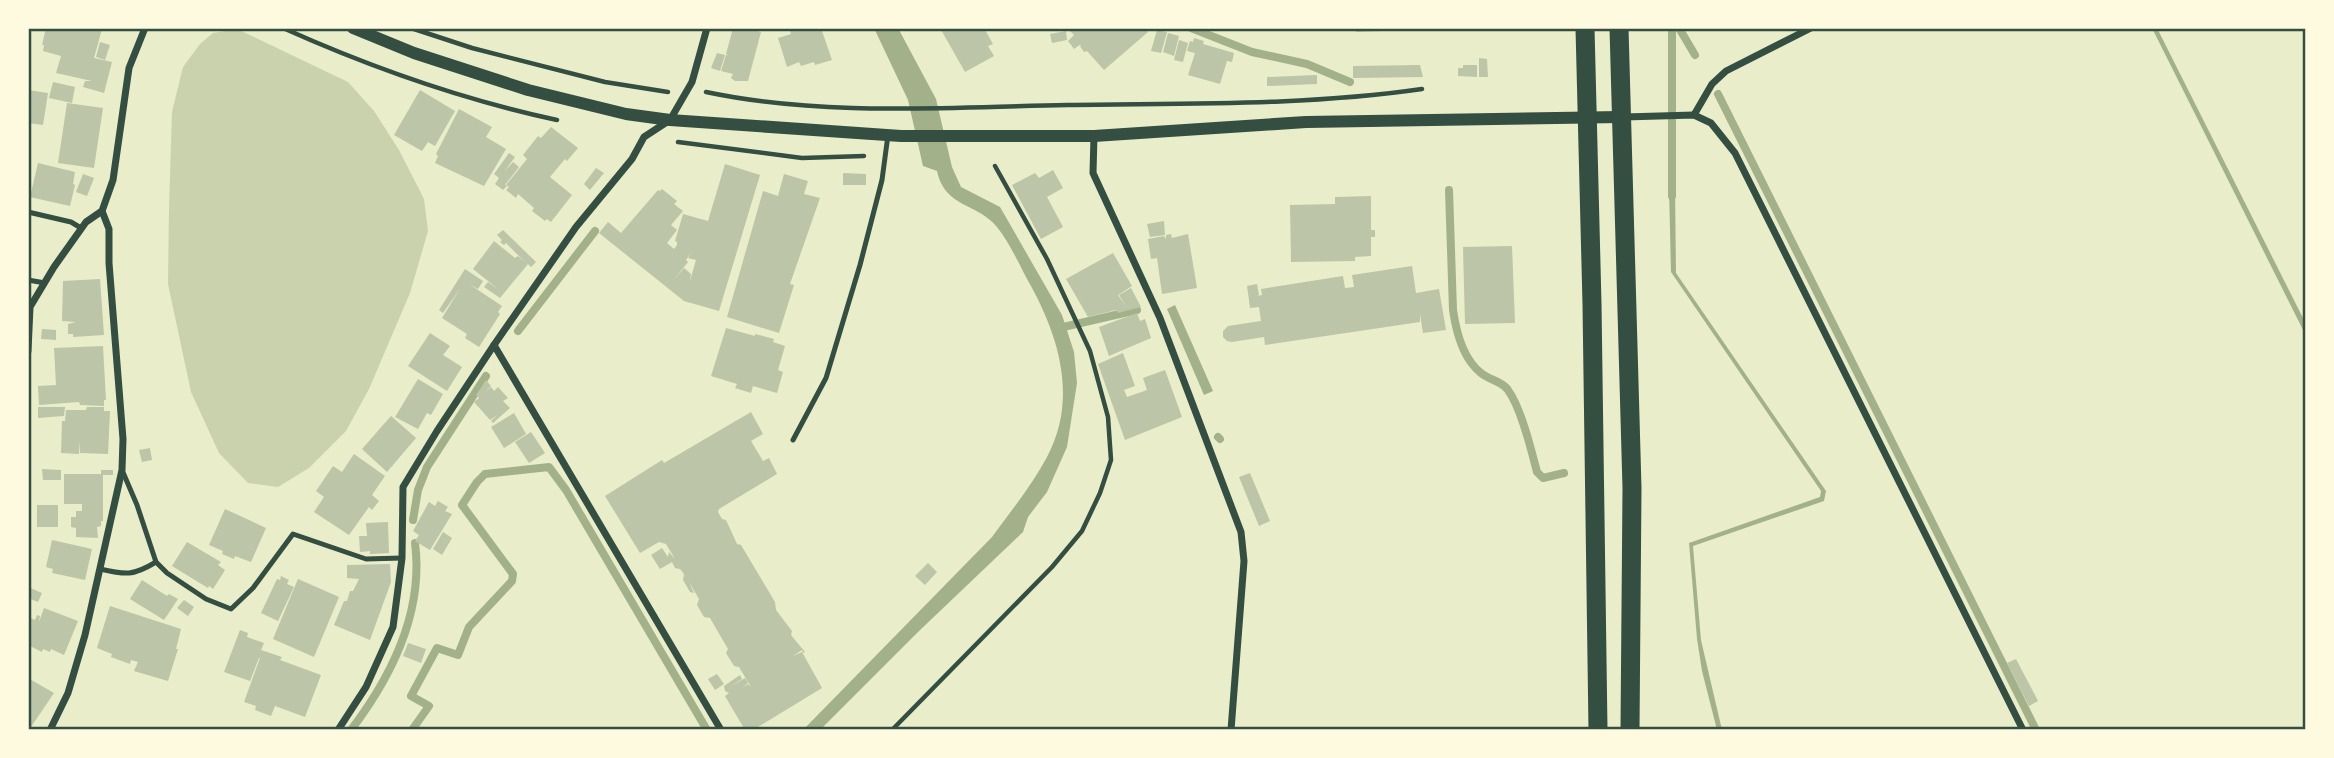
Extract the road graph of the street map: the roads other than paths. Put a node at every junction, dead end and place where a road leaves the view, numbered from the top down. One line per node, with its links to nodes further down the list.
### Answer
1 (145, 28): 13 (street)
2 (353, 28): 10 (street)
3 (708, 28): 10 (street)
4 (1585, 28): 8 (highway)
5 (1619, 28): 9 (highway)
6 (1811, 28): 7 (street)
7 (1694, 115): 9 (street); 31 (street)
8 (1587, 117): 9 (street); 12 (street); 29 (highway)
9 (1620, 117): 30 (highway)
10 (670, 120): 11 (street); 18 (street)
11 (888, 135): 12 (street); 20 (lane)
12 (1094, 136): 28 (street)
13 (102, 211): 15 (street); 21 (street)
14 (28, 212): 15 (lane)
15 (81, 228): 17 (street)
16 (28, 280): 17 (lane)
17 (45, 283): 19 (street)
18 (494, 345): 22 (street); 27 (street)
19 (28, 351)
20 (793, 440)
21 (122, 470): 23 (lane); 24 (street)
22 (402, 558): 23 (lane); 26 (street)
23 (156, 562): 24 (lane)
24 (100, 569): 25 (street)
25 (50, 730)
26 (338, 730)
27 (722, 730)
28 (1231, 730)
29 (1598, 730)
30 (1630, 730)
31 (2023, 730)

